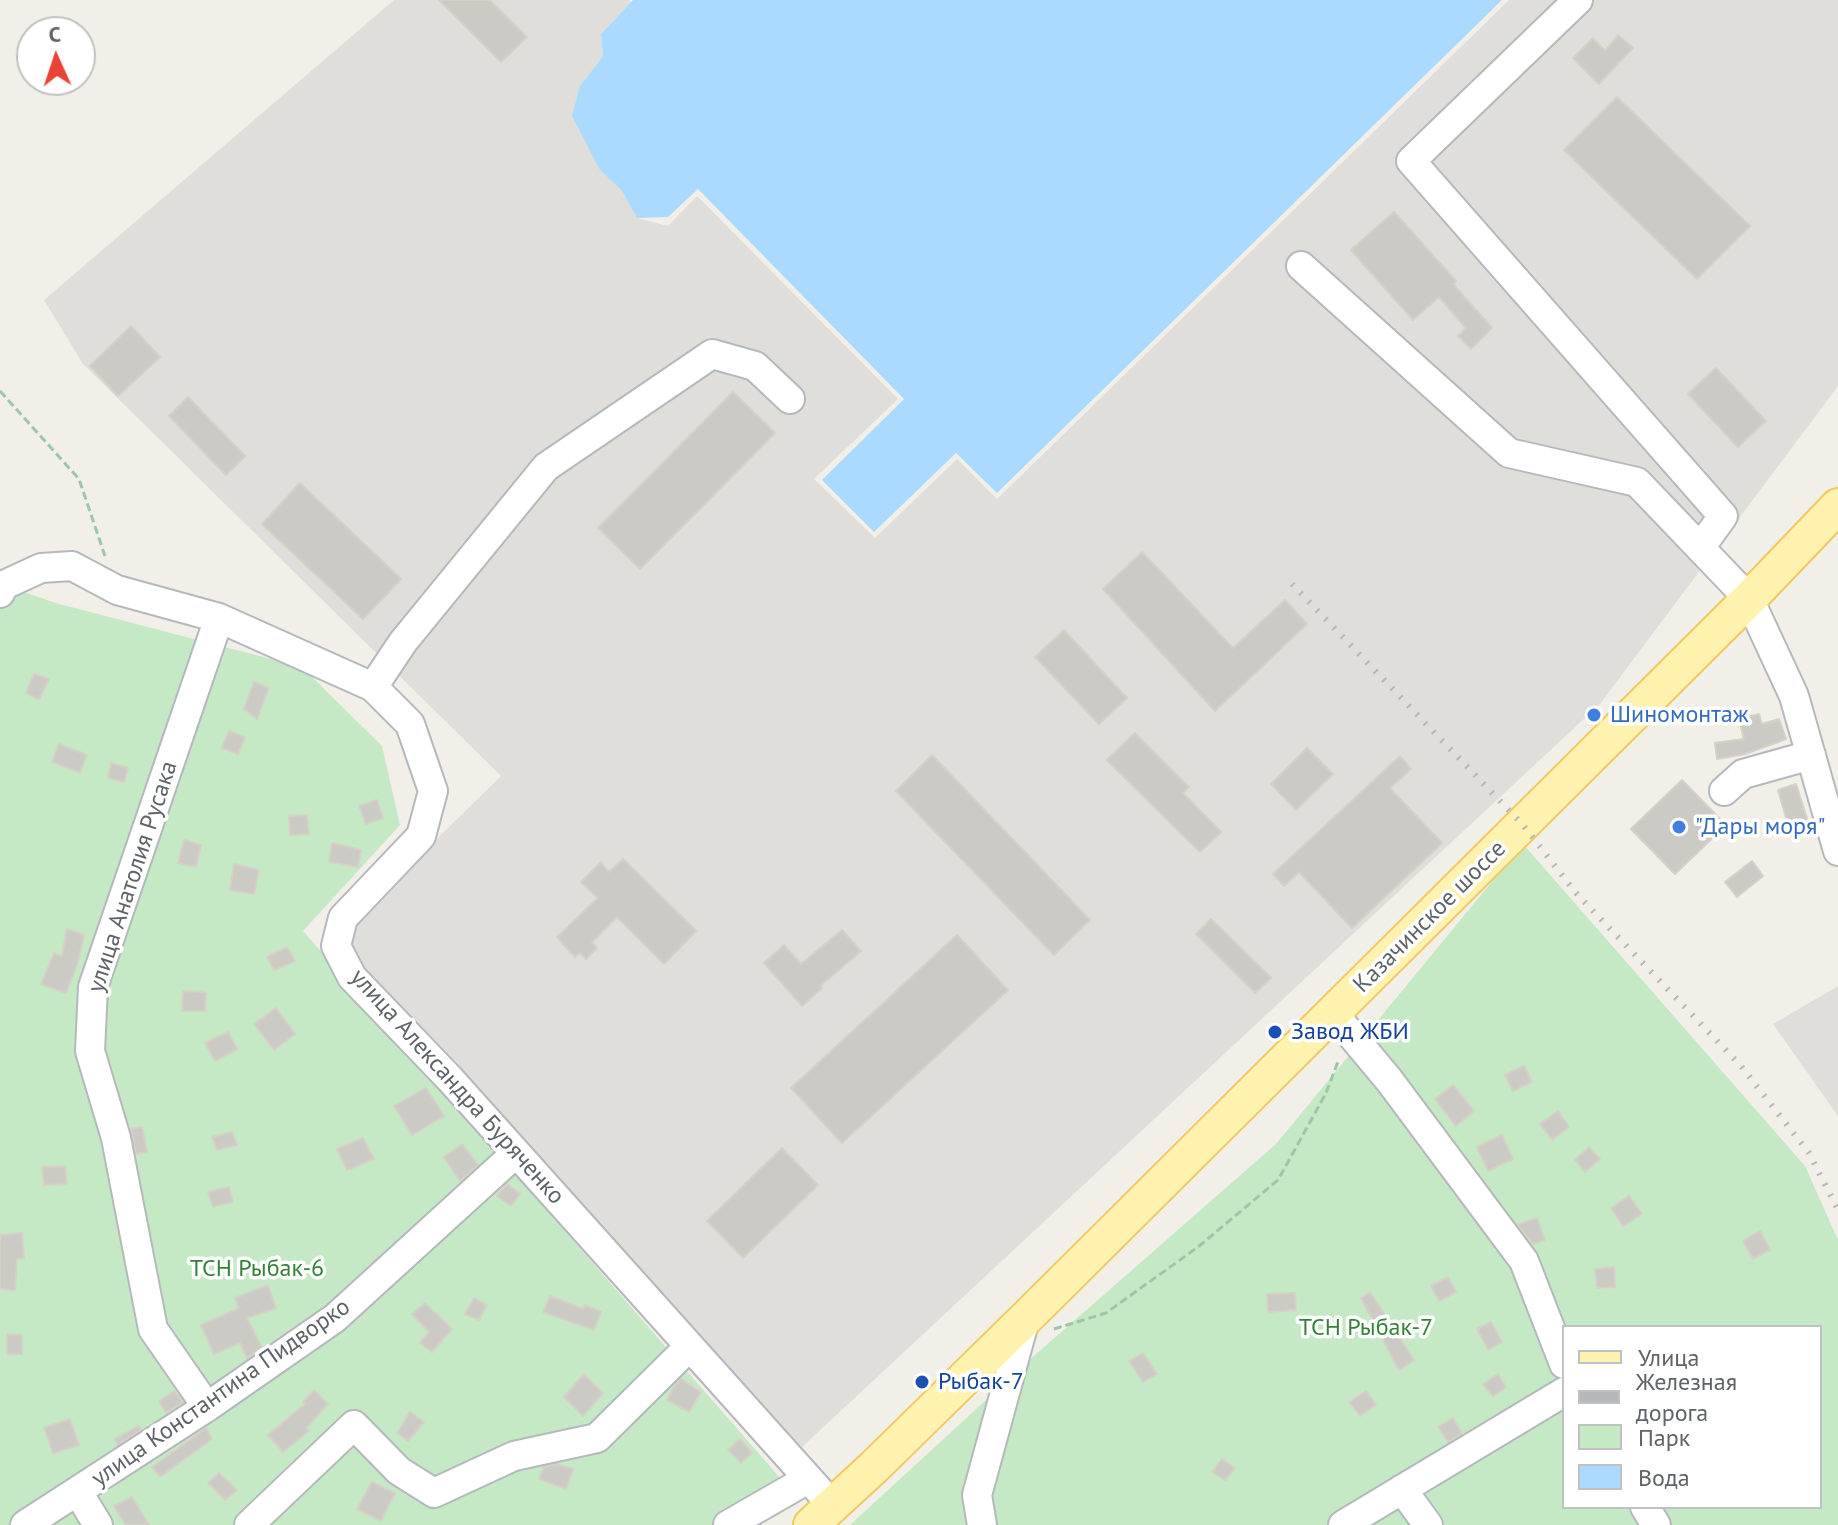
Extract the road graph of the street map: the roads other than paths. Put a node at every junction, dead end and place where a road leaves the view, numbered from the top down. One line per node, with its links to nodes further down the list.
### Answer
1 (1578, 0): 5 (street)
2 (1301, 266): 5 (street)
3 (790, 399): 9 (street)
4 (1838, 506): 7 (main road, Казачинское шоссе)
5 (1700, 548): 7 (street)
6 (0, 593): 8 (street, улица Александра Буряченко)
7 (1749, 599): 10 (street); 13 (main road, Казачинское шоссе)
8 (219, 618): 9 (street, улица Александра Буряченко); 19 (street, улица Анатолия Русака)
9 (373, 687): 14 (street, улица Александра Буряченко)
10 (1811, 755): 11 (street); 12 (street)
11 (1724, 791)
12 (1838, 851)
13 (1340, 1023): 15 (main road, Казачинское шоссе); 17 (street)
14 (516, 1153): 16 (street, улица Александра Буряченко); 19 (street, улица Константина Пидворко)
15 (1023, 1329): 23 (main road, Казачинское шоссе); 28 (street)
16 (689, 1347): 20 (street, улица Александра Буряченко); 26 (street)
17 (1562, 1359)
18 (1562, 1393): 21 (street)
19 (207, 1407): 22 (street, улица Константина Пидворко)
20 (808, 1479): 23 (street, улица Александра Буряченко); 27 (street)
21 (1402, 1489): 29 (street); 30 (street)
22 (78, 1492): 24 (street, улица Константина Пидворко); 25 (street)
23 (822, 1516)
24 (25, 1525)
25 (98, 1525)
26 (249, 1525)
27 (728, 1525)
28 (982, 1525)
29 (1343, 1525)
30 (1428, 1525)

